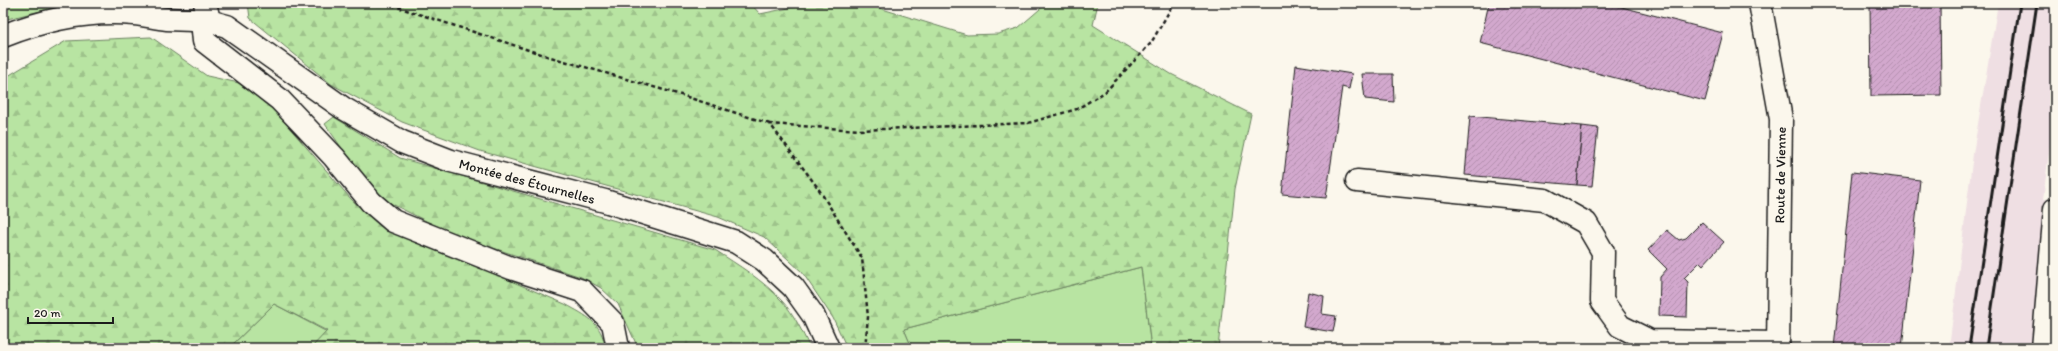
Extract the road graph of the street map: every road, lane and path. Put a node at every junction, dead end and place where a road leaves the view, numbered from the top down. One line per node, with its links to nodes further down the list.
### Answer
1 (385, 3): 6 (path)
2 (1174, 3): 6 (path)
3 (1760, 3): 9 (street, Route de Vienne)
4 (207, 11): 5 (street, Montée des Étournelles); 10 (street); 11 (street, Montée des Étournelles)
5 (3, 36)
6 (770, 124): 12 (path)
7 (1358, 180): 9 (street)
8 (2055, 209): 13 (street)
9 (1778, 346)
10 (618, 348)
11 (828, 348)
12 (865, 348)
13 (2043, 348)

